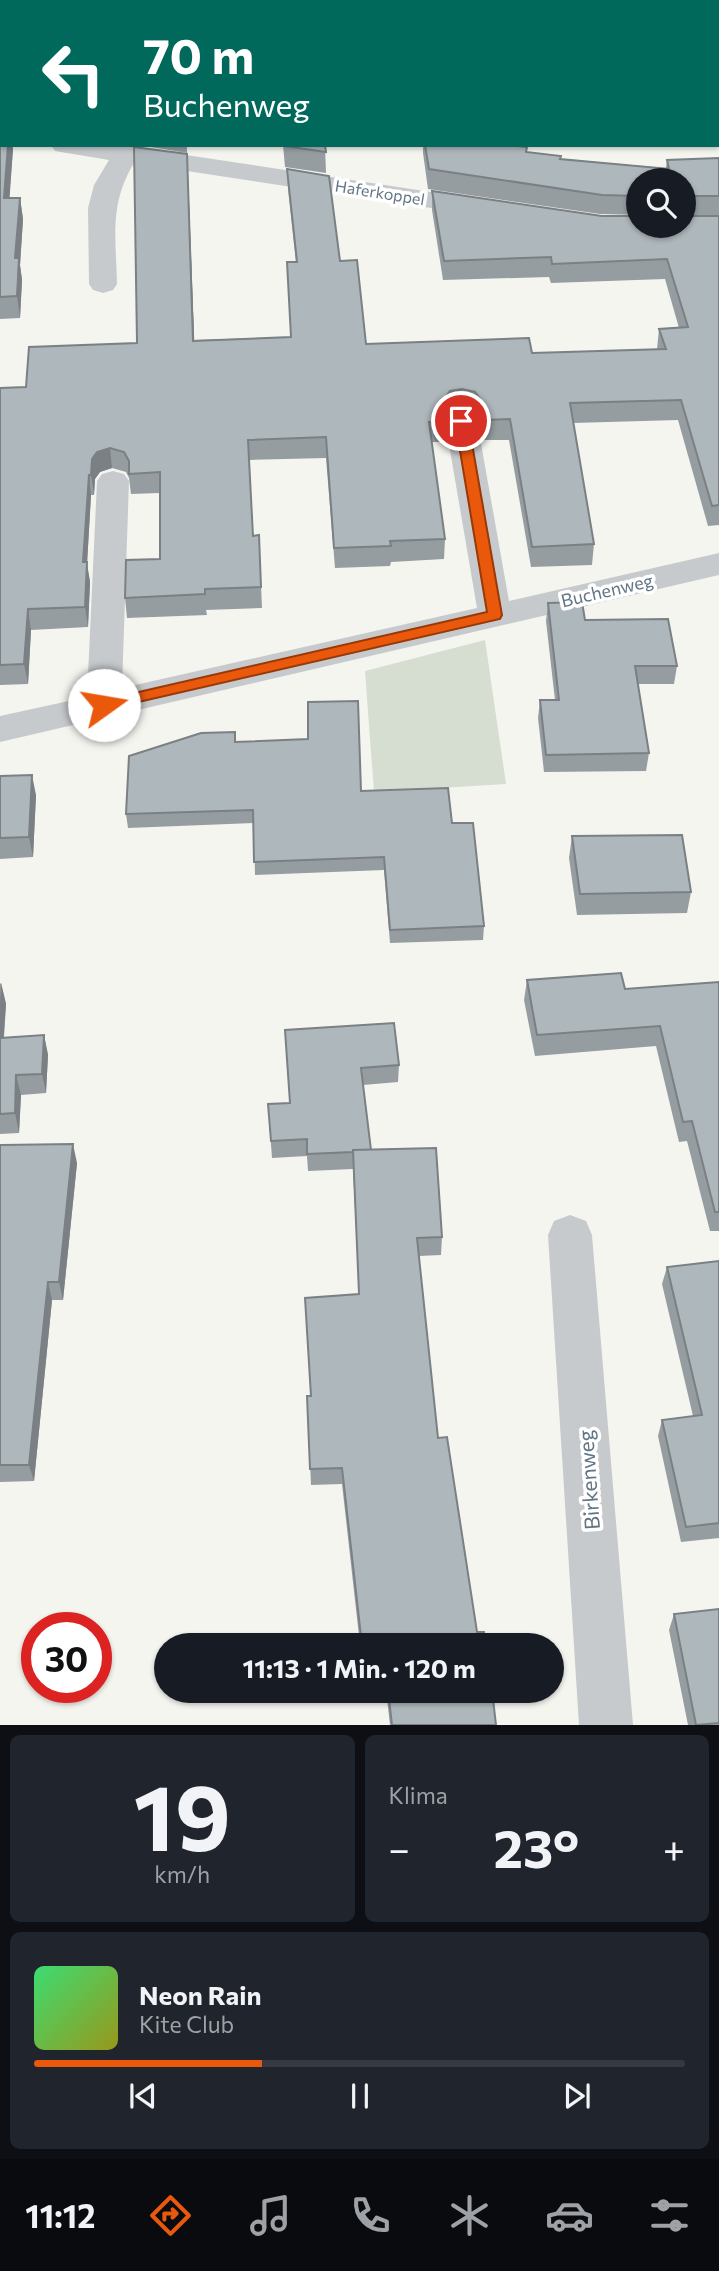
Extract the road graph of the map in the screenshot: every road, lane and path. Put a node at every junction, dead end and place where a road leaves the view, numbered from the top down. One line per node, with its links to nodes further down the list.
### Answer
1 (78, 147): 2 (street, Haferkoppel)
2 (126, 154): 3 (street, Haferkoppel); 4 (street)
3 (505, 211)
4 (103, 284)
5 (461, 421): 8 (street)
6 (113, 481): 9 (street)
7 (719, 564): 8 (street, Buchenweg)
8 (495, 615): 9 (street, Buchenweg)
9 (104, 705): 10 (street, Buchenweg)
10 (0, 729)
11 (570, 1236): 12 (street, Birkenweg)
12 (606, 1725)

